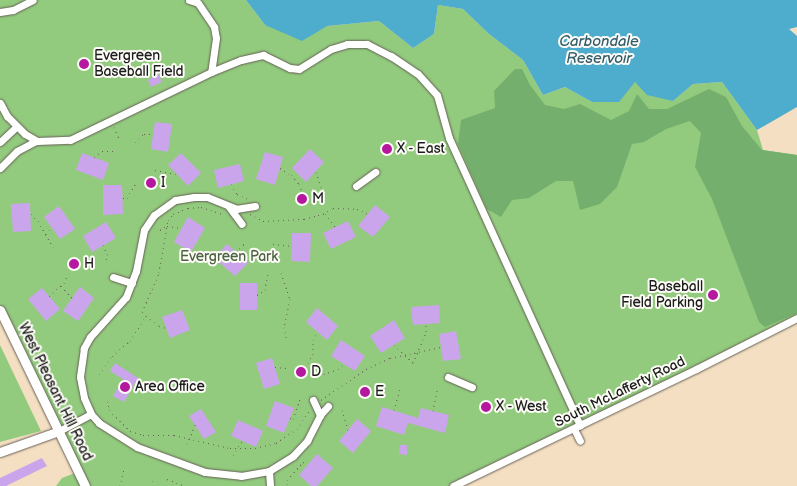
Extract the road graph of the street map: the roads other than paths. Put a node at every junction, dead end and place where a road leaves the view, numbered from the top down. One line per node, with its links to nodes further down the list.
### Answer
1 (33, 0): 3 (street)
2 (189, 0): 4 (street)
3 (0, 12)
4 (210, 72): 7 (street); 25 (street)
5 (0, 103): 6 (street)
6 (17, 126): 7 (street); 8 (street)
7 (36, 141): 9 (street)
8 (0, 142)
9 (0, 168)
10 (376, 172): 11 (street)
11 (356, 186)
12 (254, 203): 13 (street)
13 (227, 205): 14 (street); 16 (street)
14 (242, 224)
15 (113, 277): 16 (street)
16 (132, 283): 23 (street)
17 (0, 310): 26 (street, West Pleasant Hill Road)
18 (797, 318): 25 (street, South McLafferty Road)
19 (448, 377): 20 (street)
20 (472, 387)
21 (315, 402): 24 (street)
22 (328, 406): 24 (street)
23 (91, 414): 26 (street); 29 (street)
24 (320, 415): 29 (street)
25 (577, 427): 27 (street); 32 (street, South McLafferty Road)
26 (59, 430): 28 (street); 30 (street, West Pleasant Hill Road)
27 (580, 441)
28 (0, 452)
29 (269, 471): 31 (street)
30 (85, 486)
31 (270, 486)
32 (454, 486)

